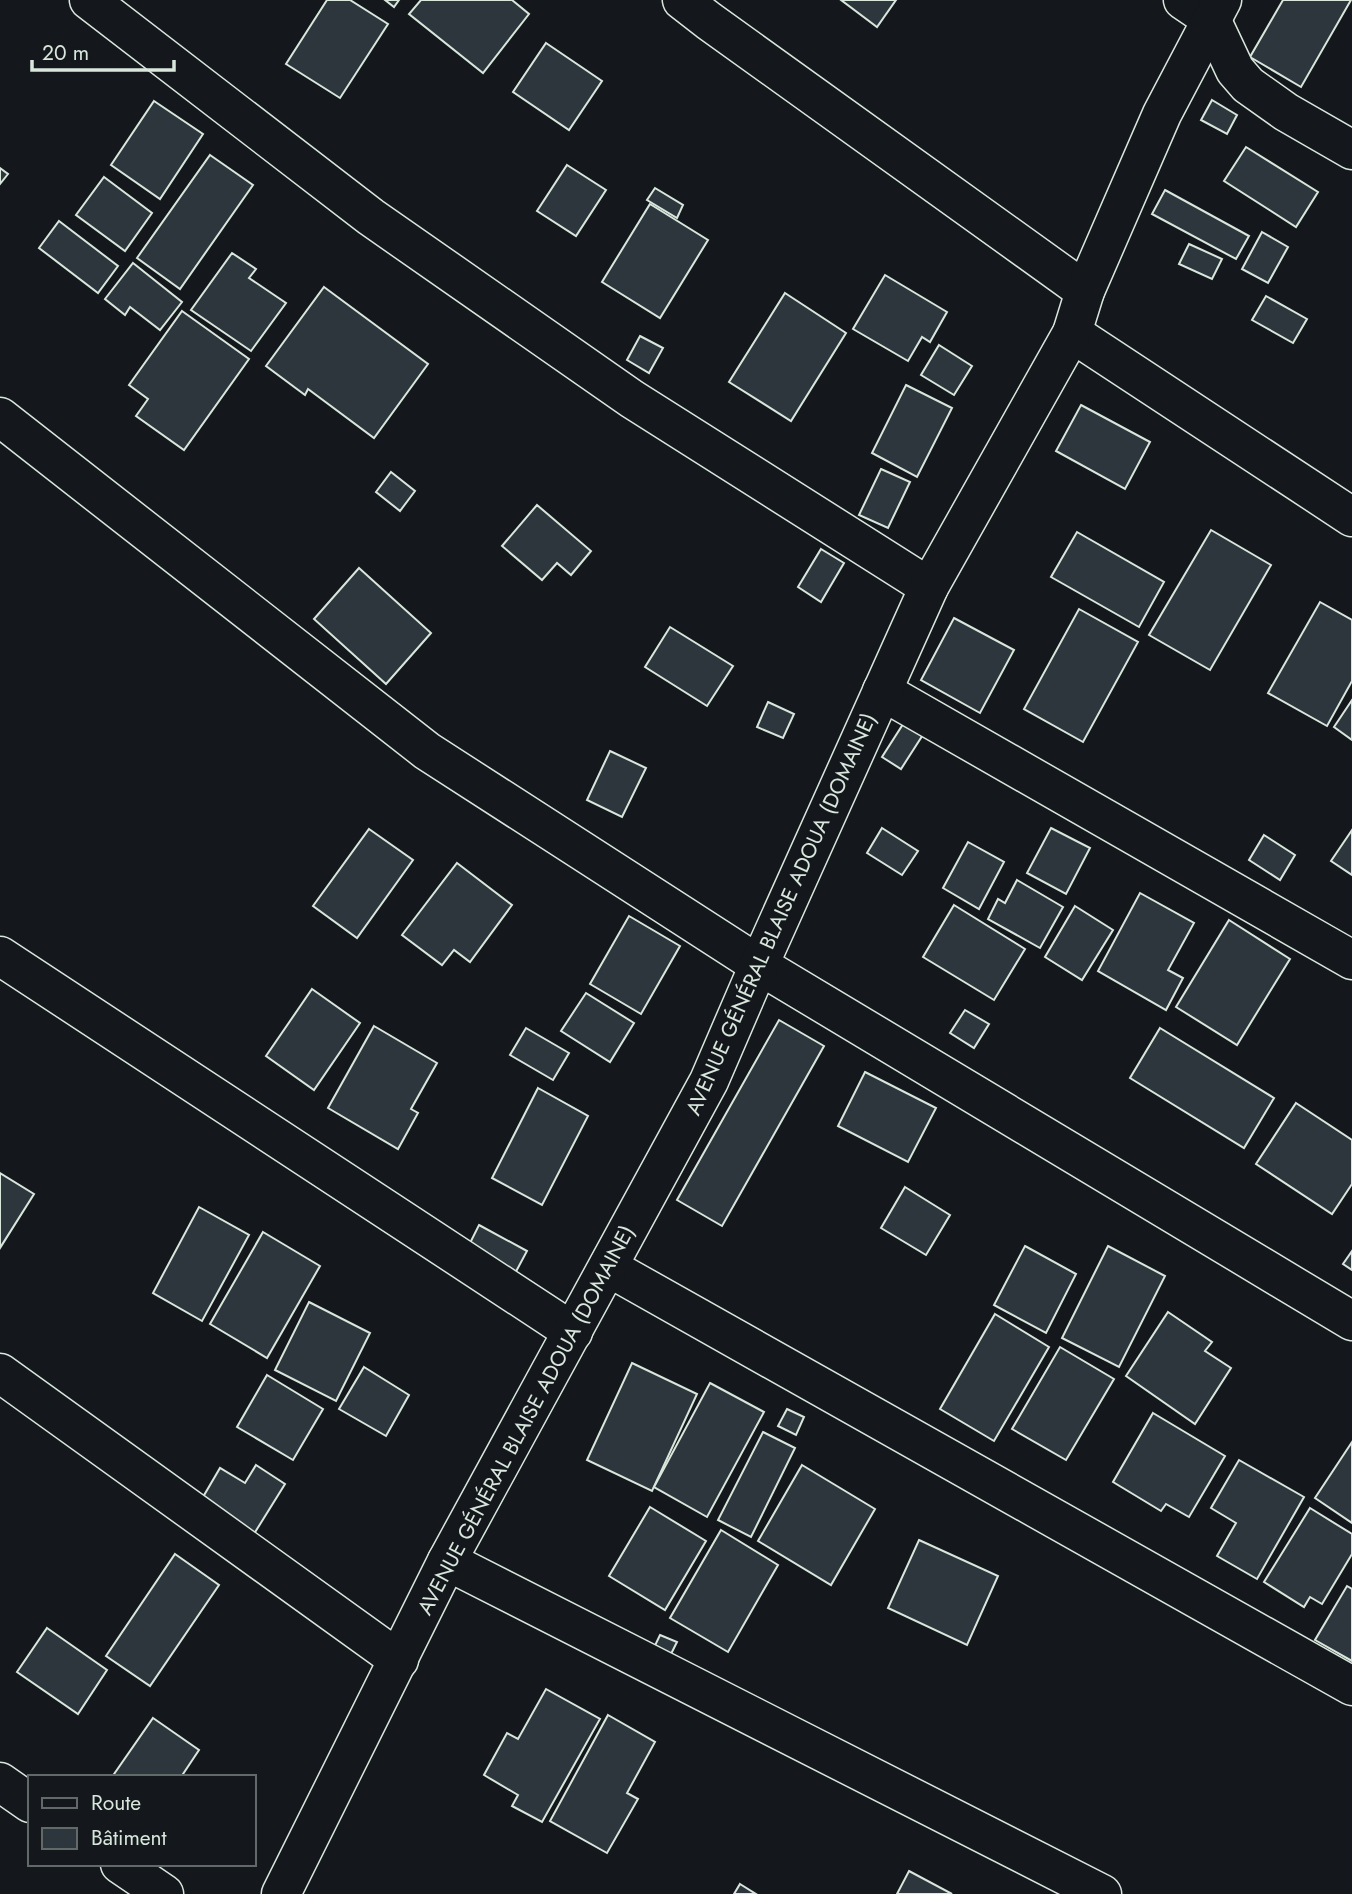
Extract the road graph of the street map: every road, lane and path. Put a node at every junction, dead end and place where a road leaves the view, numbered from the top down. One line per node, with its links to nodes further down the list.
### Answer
1 (89, 0): 9 (street)
2 (682, 0): 5 (street)
3 (1205, 6): 4 (street); 5 (street, AVENUE GÉNÉRAL BLAISE ADOUA (DOMAINE))
4 (1352, 150)
5 (1085, 291): 6 (street, AVENUE GÉNÉRAL BLAISE ADOUA (DOMAINE))
6 (1072, 333): 8 (street); 9 (street, AVENUE GÉNÉRAL BLAISE ADOUA (DOMAINE))
7 (0, 417): 13 (street)
8 (1352, 517)
9 (929, 587): 10 (street, AVENUE GÉNÉRAL BLAISE ADOUA (DOMAINE))
10 (882, 691): 12 (street); 13 (street, AVENUE GÉNÉRAL BLAISE ADOUA (DOMAINE))
11 (0, 956): 16 (street)
12 (1352, 960)
13 (759, 965): 14 (street, AVENUE GÉNÉRAL BLAISE ADOUA (DOMAINE)); 15 (street)
14 (608, 1267): 16 (street, AVENUE GÉNÉRAL BLAISE ADOUA (DOMAINE)); 20 (street)
15 (1352, 1321)
16 (573, 1332): 18 (street, AVENUE GÉNÉRAL BLAISE ADOUA (DOMAINE))
17 (0, 1373): 19 (street)
18 (447, 1561): 19 (street, AVENUE GÉNÉRAL BLAISE ADOUA (DOMAINE)); 26 (street)
19 (399, 1660): 24 (street, AVENUE GÉNÉRAL BLAISE ADOUA (DOMAINE))
20 (1352, 1686)
21 (0, 1782): 22 (street)
22 (28, 1802)
23 (123, 1866): 25 (street)
24 (284, 1893)
25 (164, 1894)
26 (1102, 1894)

